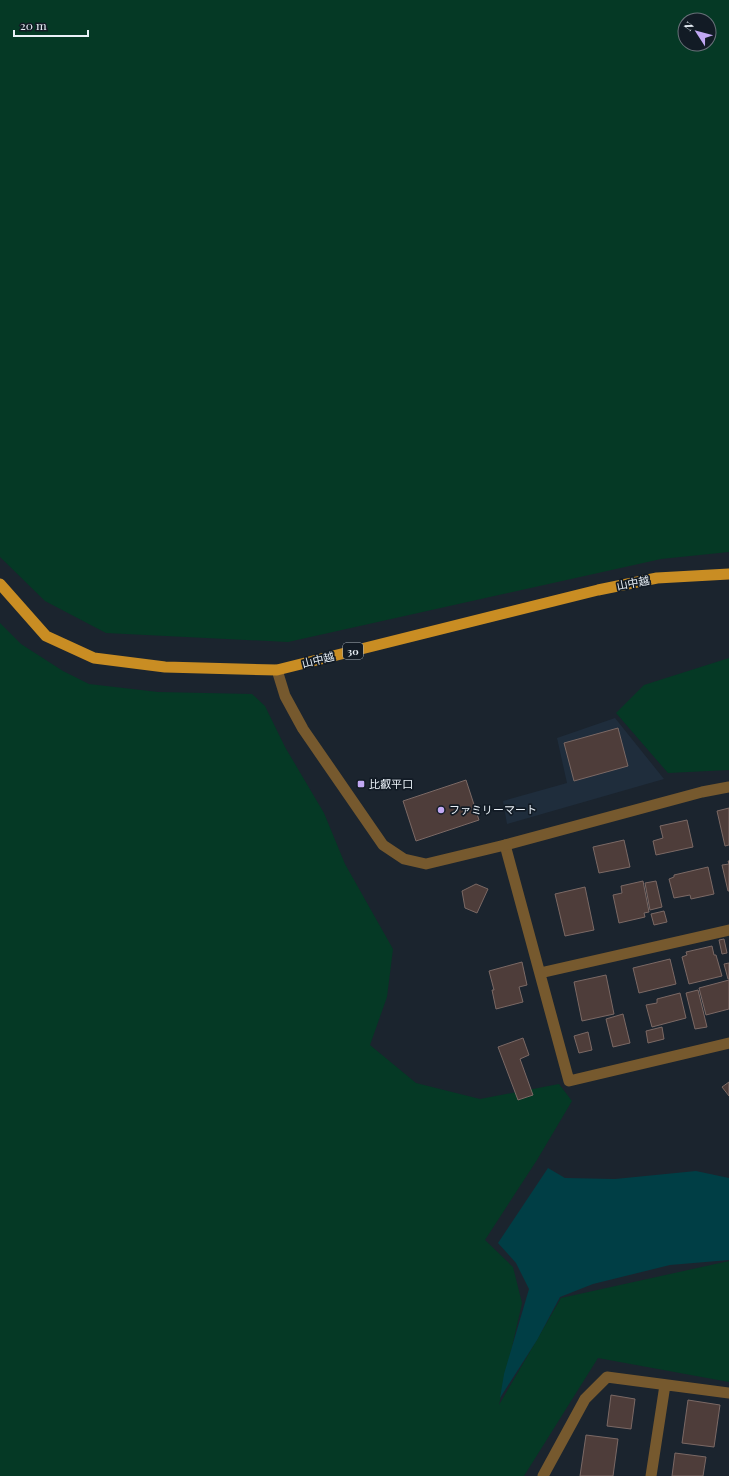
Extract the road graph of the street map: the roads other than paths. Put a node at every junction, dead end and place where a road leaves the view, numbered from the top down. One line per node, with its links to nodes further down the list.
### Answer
1 (729, 574): 3 (main road, 山中越 / 30)
2 (0, 584): 3 (main road, 山中越 / 30)
3 (277, 670): 5 (street)
4 (729, 787): 5 (street)
5 (505, 845): 7 (street)
6 (729, 930): 7 (street)
7 (540, 973): 8 (street)
8 (729, 1043)
9 (665, 1385): 10 (street); 11 (street); 12 (street)
10 (729, 1393)
11 (543, 1476)
12 (650, 1476)

